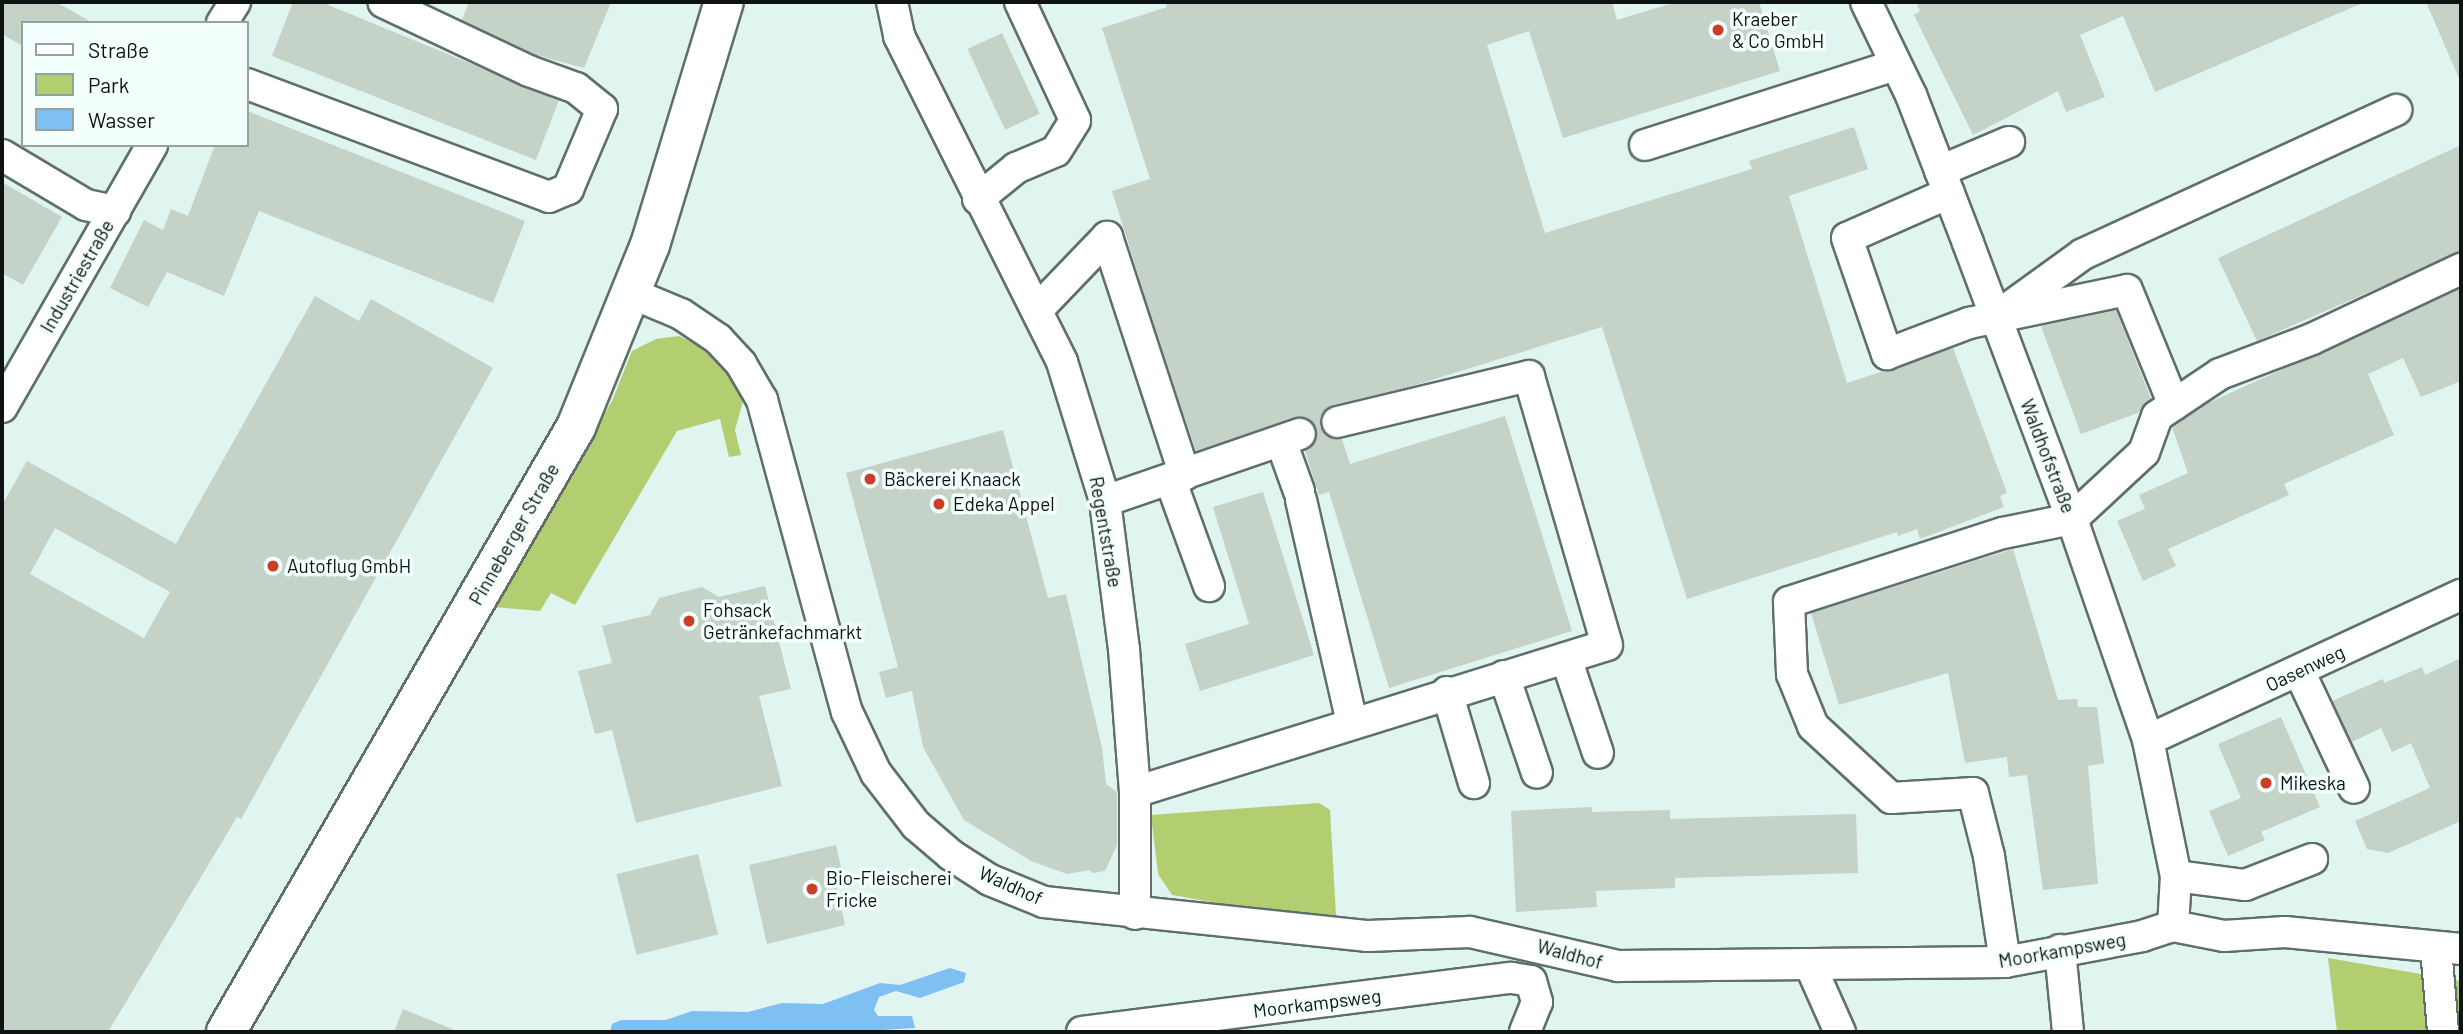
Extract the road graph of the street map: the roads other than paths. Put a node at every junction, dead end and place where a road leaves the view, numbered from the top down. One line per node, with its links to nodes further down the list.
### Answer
1 (234, 2): 7 (street)
2 (383, 2): 9 (street)
3 (724, 2): 19 (main road, Pinneberger Straße)
4 (892, 2): 16 (street, Regentstraße)
5 (1020, 2): 16 (street)
6 (1866, 2): 8 (street, Waldhofstraße)
7 (223, 21)
8 (1895, 65): 12 (street); 15 (street, Waldhofstraße)
9 (248, 84)
10 (2396, 110): 21 (street)
11 (2009, 142): 15 (street)
12 (1645, 145)
13 (151, 147): 17 (street, Industriestraße)
14 (2, 155): 17 (street)
15 (1945, 182): 21 (street, Waldhofstraße); 21 (street)
16 (972, 188): 20 (street, Regentstraße)
17 (114, 211): 23 (street, Industriestraße)
18 (2461, 269): 22 (street)
19 (633, 294): 43 (street, Waldhof); 50 (main road, Pinneberger Straße)
20 (1038, 309): 25 (street); 26 (street, Regentstraße)
21 (1994, 318): 22 (street); 27 (street, Waldhofstraße)
22 (2174, 405): 27 (street)
23 (2, 407)
24 (1337, 422): 30 (street)
25 (1177, 477): 26 (street); 28 (street); 34 (street)
26 (1105, 501): 40 (street, Regentstraße)
27 (2072, 519): 35 (street, Waldhofstraße); 47 (street)
28 (1209, 586)
29 (2461, 595): 31 (street, Oasenweg)
30 (1566, 658): 32 (street); 36 (street)
31 (2299, 671): 35 (street, Oasenweg); 39 (street)
32 (1504, 676): 33 (street); 37 (street)
33 (1447, 692): 34 (street); 38 (street)
34 (1352, 723): 40 (street)
35 (2148, 740): 42 (street, Waldhofstraße)
36 (1598, 753)
37 (1537, 773)
38 (1475, 783)
39 (2354, 788)
40 (1135, 792): 43 (street, Regentstraße)
41 (2312, 859): 42 (street)
42 (2176, 876): 44 (street, Waldhofstraße)
43 (1135, 914): 48 (street, Waldhof)
44 (2173, 926): 45 (street, Moorkampsweg); 46 (street, Moorkampsweg)
45 (2449, 948): 55 (street)
46 (2060, 950): 47 (street, Moorkampsweg); 54 (street)
47 (2005, 962): 49 (street, Moorkampsweg)
48 (1618, 967): 49 (street, Moorkampsweg)
49 (1811, 967): 53 (street)
50 (226, 1032)
51 (1082, 1032): 52 (street, Moorkampsweg)
52 (1525, 1032)
53 (1840, 1032)
54 (2068, 1032)
55 (2443, 1032)

